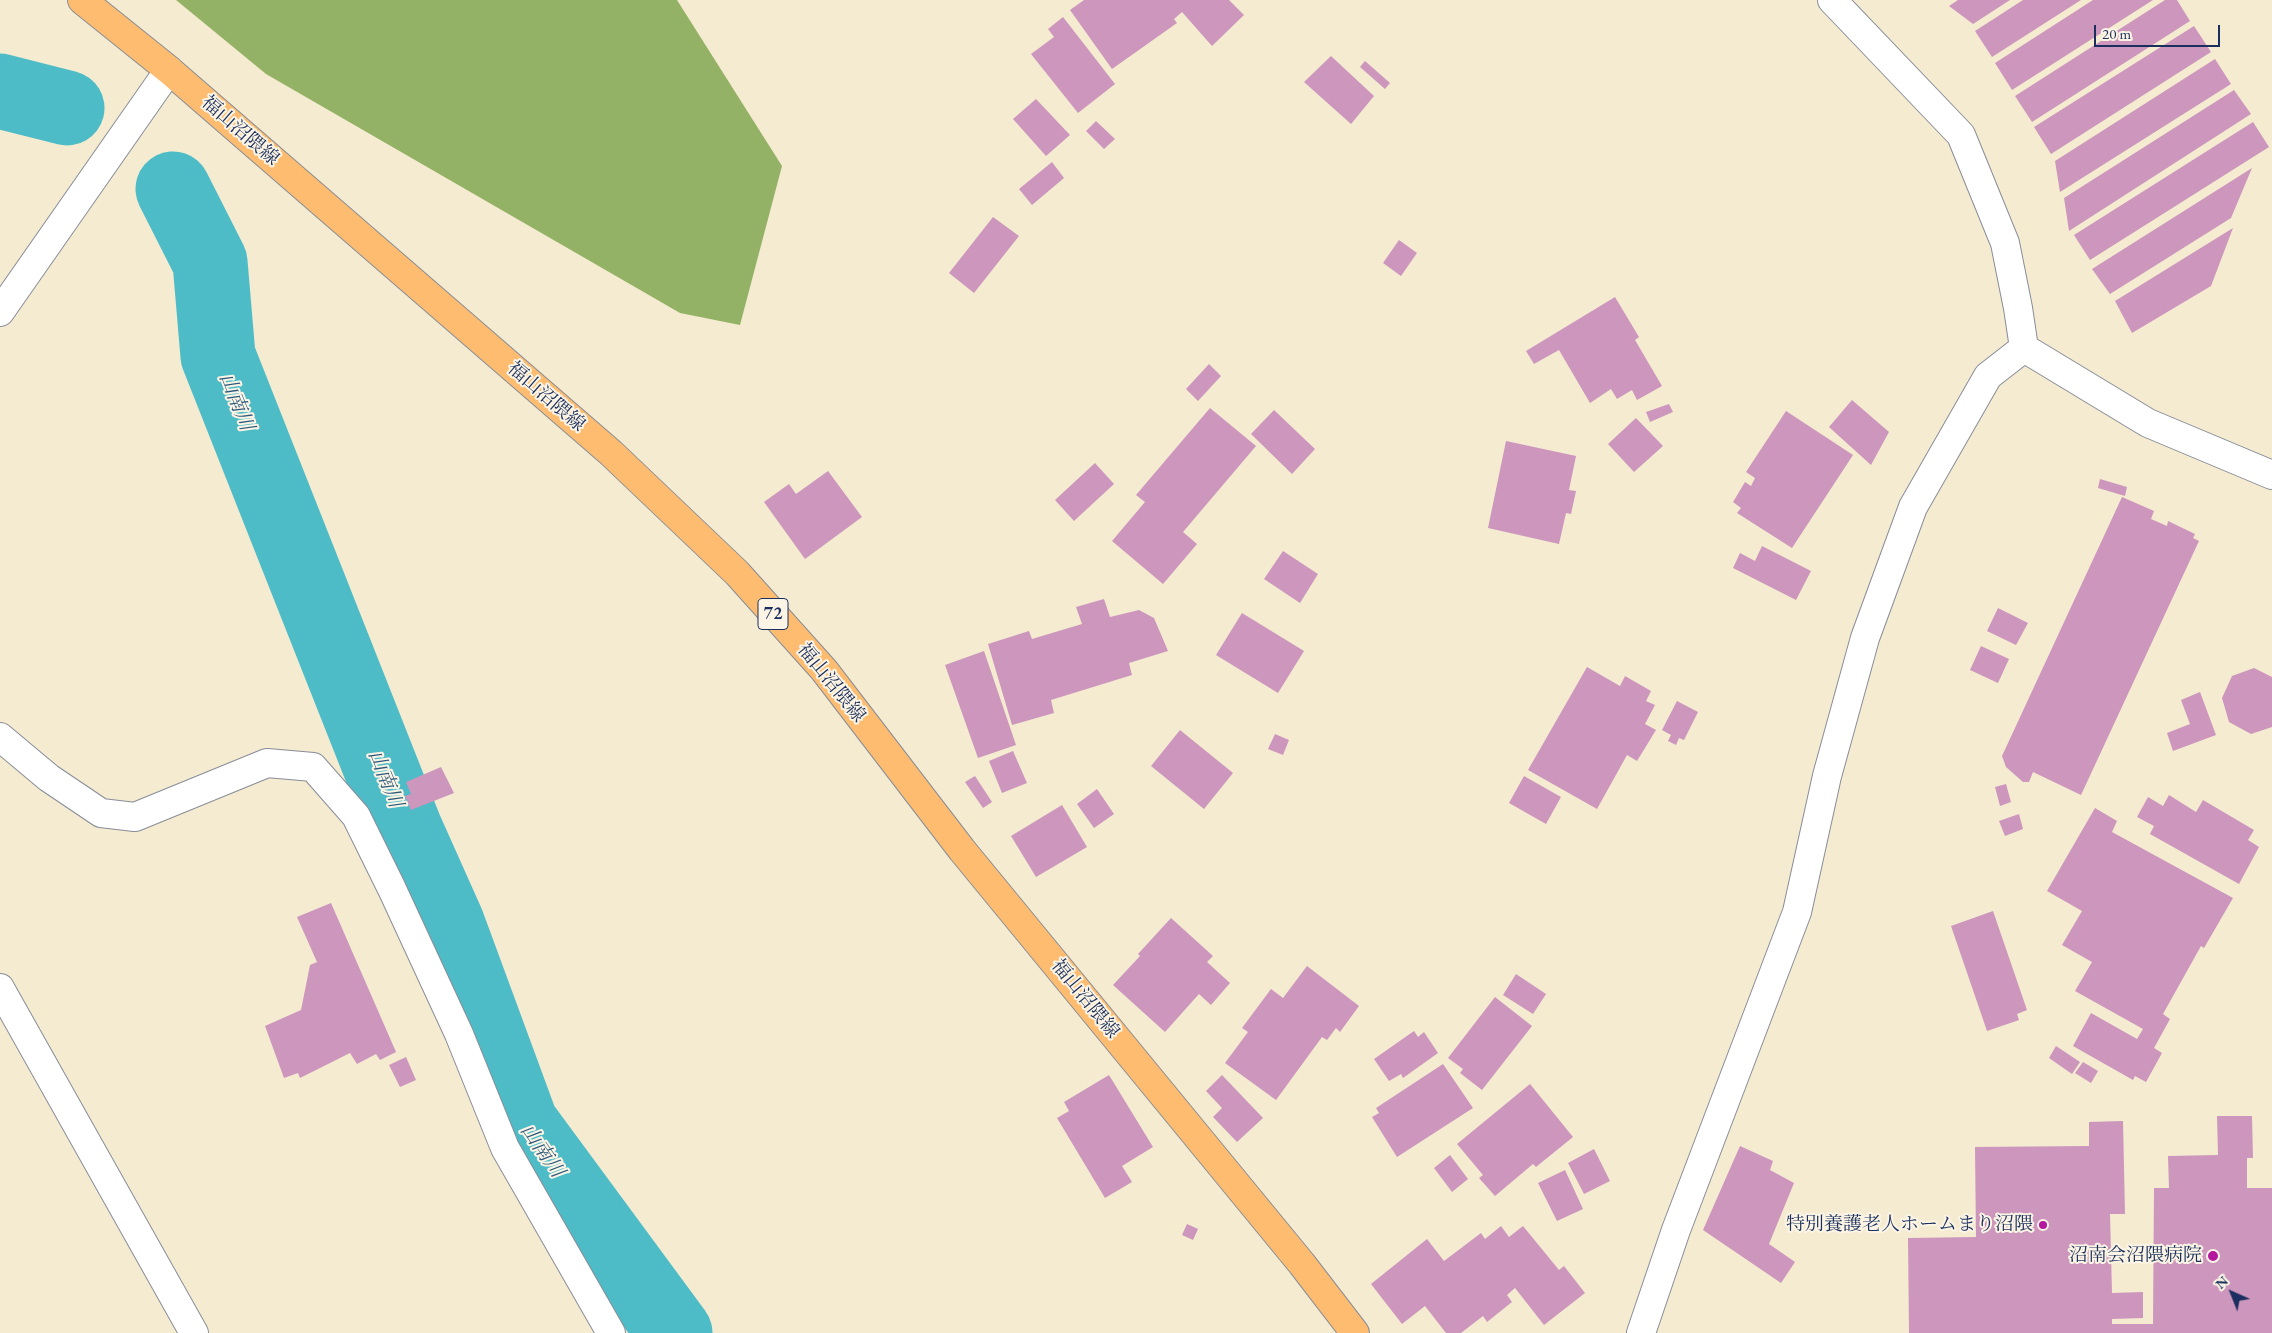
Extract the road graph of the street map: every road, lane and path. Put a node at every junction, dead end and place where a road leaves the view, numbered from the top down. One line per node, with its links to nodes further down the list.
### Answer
1 (82, 0): 3 (main road, 福山沼隈線 / 72)
2 (1832, 0): 5 (street)
3 (169, 70): 4 (street); 11 (main road, 福山沼隈線 / 72)
4 (0, 312)
5 (2024, 348): 6 (street); 12 (street)
6 (2272, 475)
7 (0, 737): 10 (street)
8 (0, 988): 9 (street)
9 (194, 1333)
10 (611, 1333)
11 (1355, 1333)
12 (1641, 1333)

